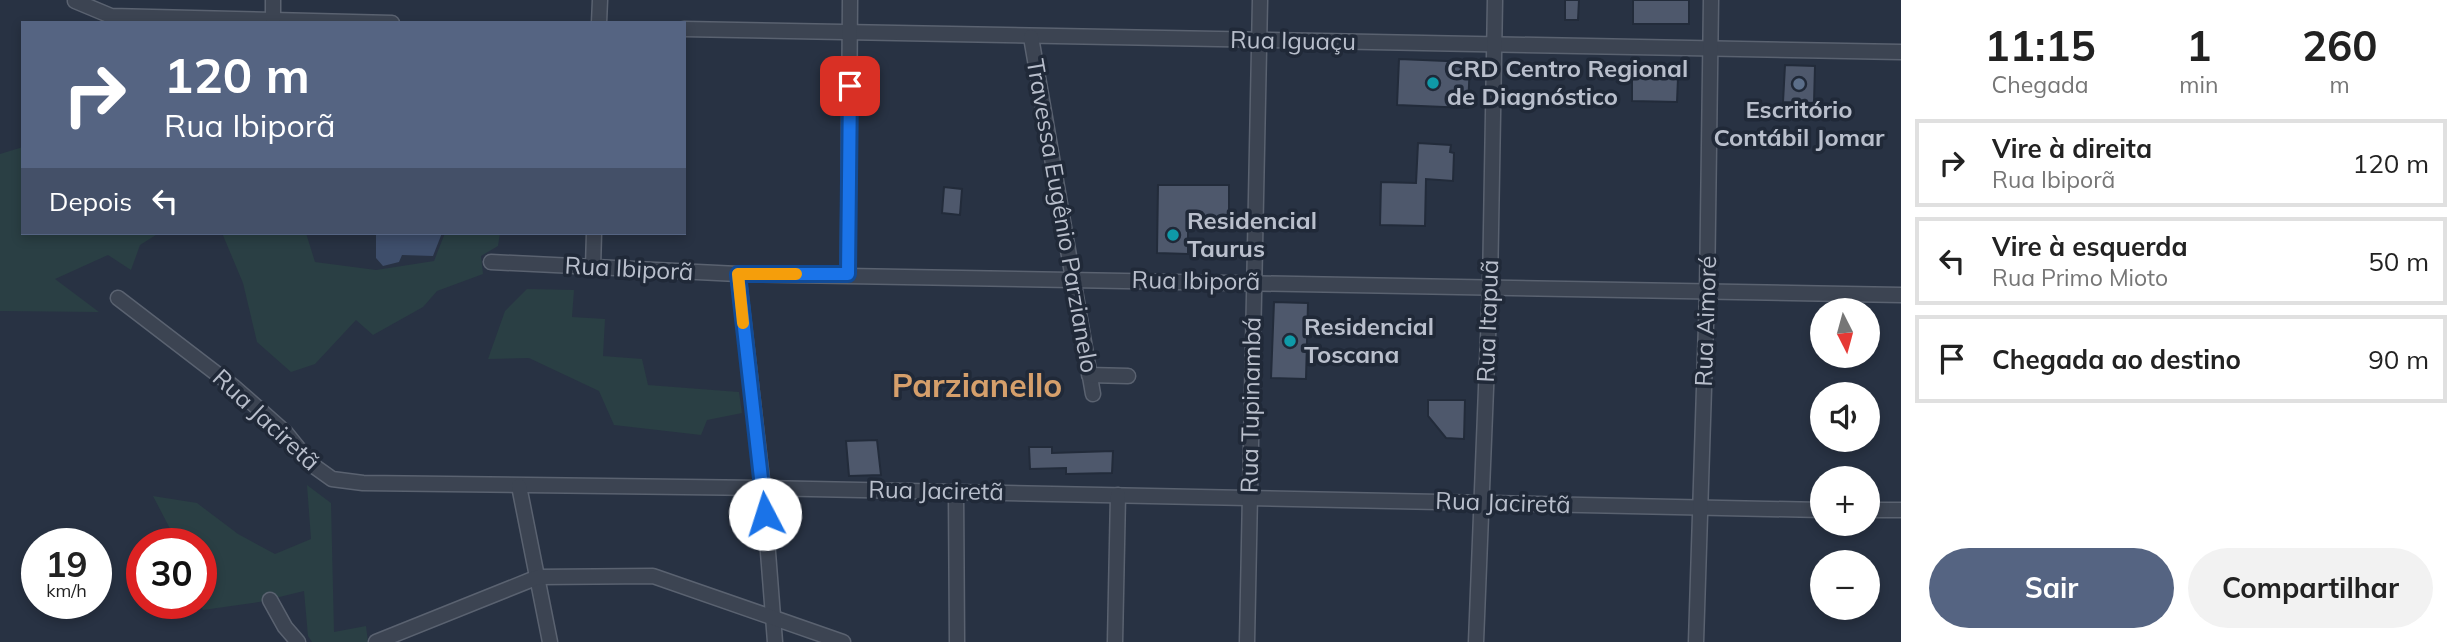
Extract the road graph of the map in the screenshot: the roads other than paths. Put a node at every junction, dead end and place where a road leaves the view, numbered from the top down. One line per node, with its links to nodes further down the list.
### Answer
1 (273, 0): 8 (street)
2 (600, 0): 10 (street)
3 (850, 0): 12 (street)
4 (1260, 0): 14 (street, Rua Tupinambá)
5 (1495, 0): 15 (street, Rua Itapuã)
6 (1711, 0): 16 (street, Rua Aimoré)
7 (75, 1): 8 (street)
8 (272, 20): 9 (street)
9 (312, 21)
10 (599, 21)
11 (686, 29): 12 (street, Rua Iguaçu)
12 (850, 32): 13 (street, Rua Iguaçu); 22 (street)
13 (1031, 37): 14 (street, Rua Iguaçu); 23 (street, Travessa Eugênio Parzianelo)
14 (1258, 40): 15 (street, Rua Iguaçu); 24 (street, Rua Tupinambá)
15 (1493, 44): 16 (street, Rua Iguaçu); 25 (street, Rua Itapuã)
16 (1710, 50): 17 (street, Rua Iguaçu); 26 (street, Rua Aimoré)
17 (1901, 52)
18 (594, 235): 20 (street)
19 (491, 262): 20 (street, Rua Ibiporã)
20 (593, 268): 21 (street, Rua Ibiporã)
21 (738, 274): 22 (street, Rua Ibiporã); 33 (street)
22 (848, 274): 23 (street, Rua Ibiporã)
23 (1073, 278): 24 (street, Rua Ibiporã); 29 (street, Travessa Eugênio Parzianelo)
24 (1252, 282): 25 (street, Rua Ibiporã); 36 (street, Rua Tupinambá)
25 (1490, 287): 26 (street, Rua Ibiporã); 37 (street, Rua Itapuã)
26 (1707, 293): 27 (street, Rua Ibiporã); 38 (street, Rua Aimoré)
27 (1901, 295)
28 (118, 298): 32 (street, Rua Jaciretã)
29 (1089, 375): 30 (street); 31 (street, Travessa Eugênio Parzianelo)
30 (1128, 376)
31 (1093, 394)
32 (519, 486): 33 (street, Rua Jaciretã); 42 (street)
33 (763, 488): 34 (street, Rua Jaciretã); 44 (street)
34 (956, 492): 35 (street, Rua Jaciretã); 50 (street)
35 (1118, 495): 36 (street, Rua Jaciretã); 51 (street)
36 (1249, 498): 37 (street, Rua Jaciretã); 52 (street, Rua Tupinambá)
37 (1482, 502): 38 (street, Rua Jaciretã); 53 (street, Rua Itapuã)
38 (1699, 509): 39 (street, Rua Jaciretã); 54 (street, Rua Aimoré)
39 (1810, 510)
40 (1880, 510): 41 (street)
41 (1901, 510)
42 (538, 577): 44 (street); 46 (street); 47 (street)
43 (270, 600): 45 (street)
44 (773, 619): 48 (street); 49 (street)
45 (298, 642)
46 (376, 642)
47 (550, 642)
48 (775, 642)
49 (843, 642)
50 (957, 642)
51 (1115, 642)
52 (1247, 642)
53 (1476, 642)
54 (1696, 642)

